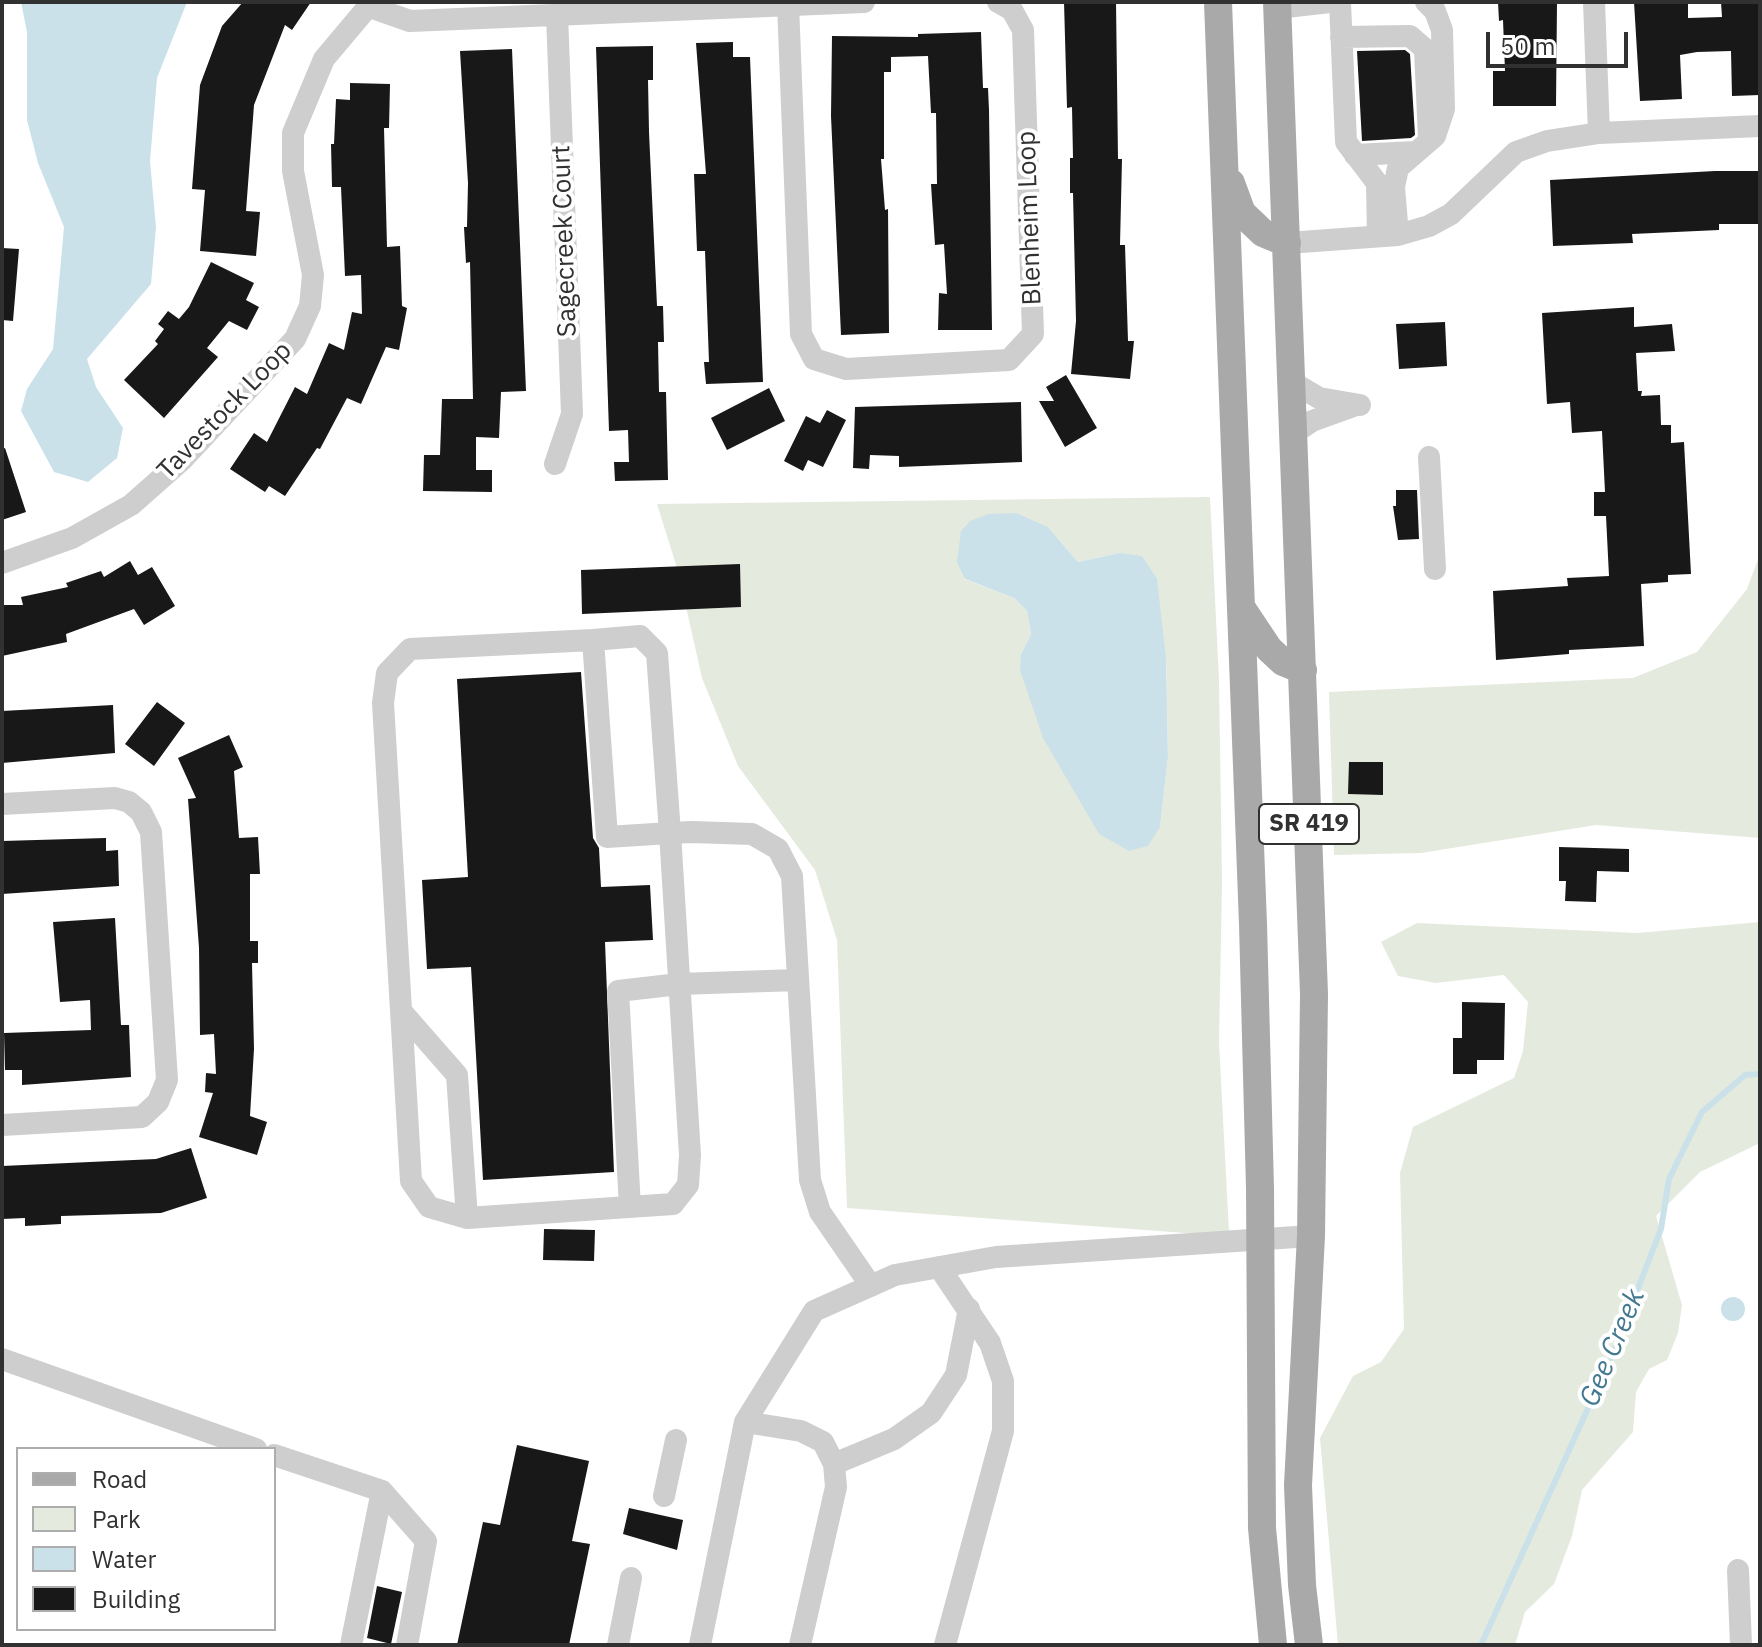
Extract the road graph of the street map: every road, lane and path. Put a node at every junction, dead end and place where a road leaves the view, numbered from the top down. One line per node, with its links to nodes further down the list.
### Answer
1 (864, 2): 9 (street)
2 (998, 2): 9 (street, Blenheim Loop)
3 (1218, 2): 17 (main road, SR 419)
4 (1330, 2): 10 (street)
5 (1340, 2): 12 (street)
6 (1426, 2): 15 (street)
7 (1594, 2): 14 (street)
8 (371, 4): 11 (street); 24 (street, Tavestock Loop)
9 (788, 4): 11 (street)
10 (1277, 5): 19 (main road, SR 419)
11 (557, 15): 23 (street, Sagecreek Court)
12 (1341, 37): 15 (street); 16 (street)
13 (1760, 126): 14 (street)
14 (1599, 133): 18 (street)
15 (1422, 147): 16 (street); 18 (street)
16 (1355, 155): 18 (street)
17 (1224, 168): 19 (main road); 26 (main road, SR 419)
18 (1388, 235): 19 (street)
19 (1287, 243): 20 (main road, SR 419)
20 (1292, 382): 21 (main road, SR 419); 21 (street)
21 (1294, 433): 28 (main road, SR 419)
22 (1435, 457): 25 (street)
23 (555, 464)
24 (2, 563)
25 (1441, 569)
26 (1240, 606): 28 (main road); 38 (main road, SR 419)
27 (593, 640): 30 (street); 30 (street); 33 (street)
28 (1303, 670): 37 (main road, SR 419)
29 (2, 804): 34 (street)
30 (670, 833): 31 (street); 32 (street)
31 (797, 980): 32 (street); 40 (street)
32 (679, 984): 35 (street); 35 (street)
33 (401, 1011): 36 (street); 36 (street)
34 (2, 1125)
35 (630, 1207): 36 (street)
36 (467, 1218)
37 (1311, 1236): 38 (street); 59 (main road, SR 419)
38 (1261, 1241): 39 (street); 58 (main road, SR 419)
39 (939, 1267): 40 (street); 41 (street)
40 (871, 1286): 43 (street)
41 (969, 1309): 47 (street); 57 (street)
42 (2, 1359): 45 (street)
43 (745, 1422): 47 (street); 55 (street)
44 (676, 1440): 49 (street)
45 (250, 1447)
46 (276, 1456): 48 (street)
47 (834, 1464): 56 (street)
48 (382, 1491): 52 (street); 53 (street)
49 (664, 1496)
50 (1738, 1570): 60 (street)
51 (631, 1578): 54 (street)
52 (351, 1645)
53 (407, 1645)
54 (618, 1645)
55 (700, 1645)
56 (800, 1645)
57 (945, 1645)
58 (1273, 1645)
59 (1309, 1645)
60 (1741, 1645)

